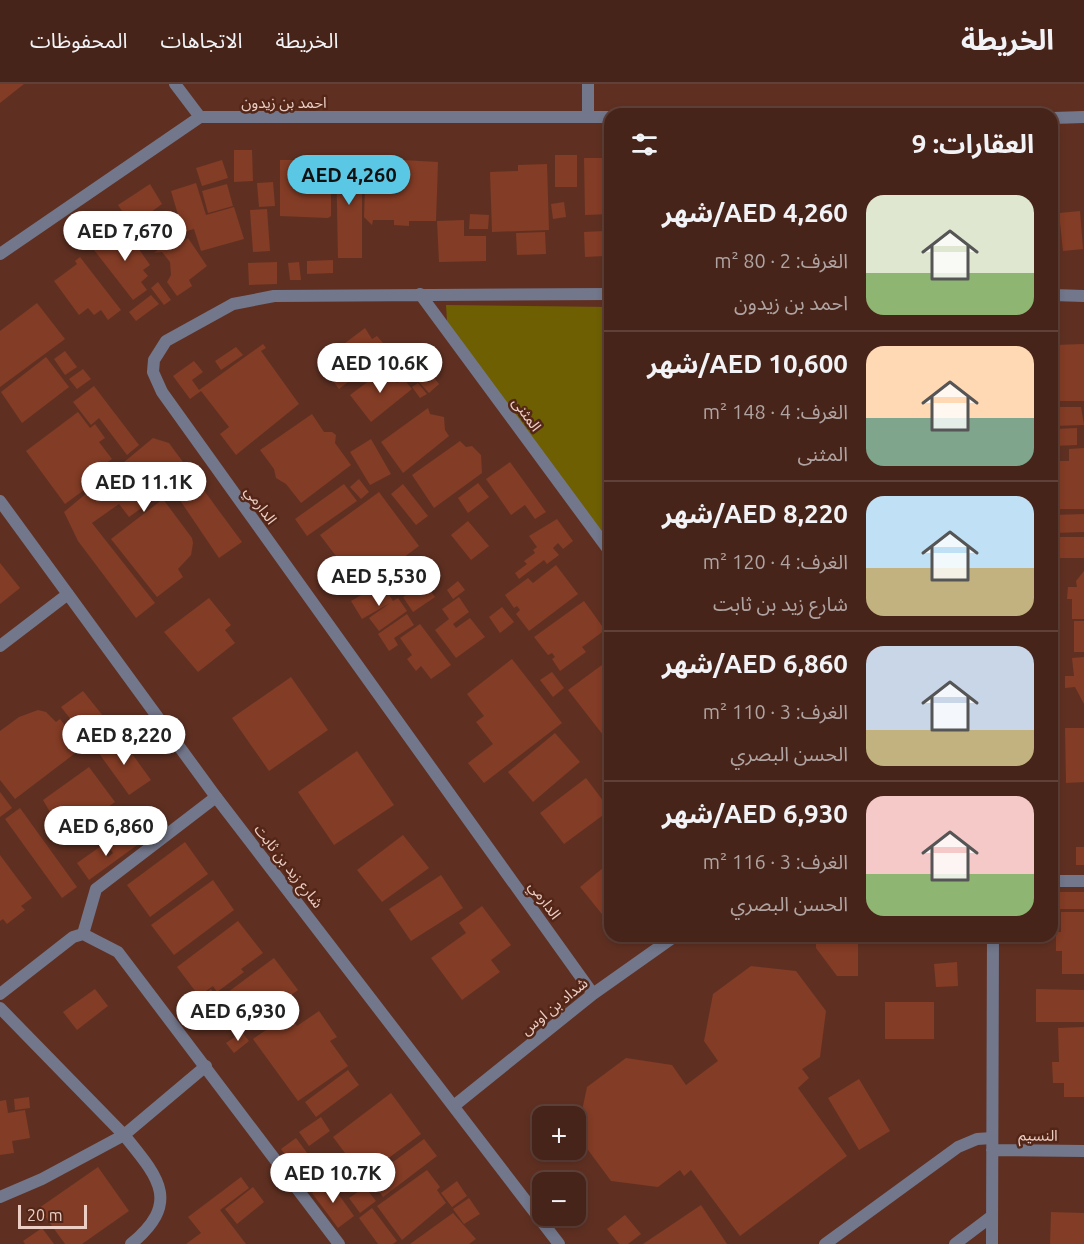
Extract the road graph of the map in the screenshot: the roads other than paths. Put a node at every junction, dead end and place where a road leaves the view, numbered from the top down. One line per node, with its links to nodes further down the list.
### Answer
1 (175, 84): 3 (street)
2 (588, 84): 4 (street)
3 (200, 117): 4 (street, احمد بن زيدون); 8 (street)
4 (588, 117): 5 (street, احمد بن زيدون)
5 (604, 117)
6 (1058, 117): 7 (street)
7 (1084, 117)
8 (0, 254)
9 (420, 294): 10 (street, الدارمي); 14 (street, المثنى); 24 (street, الدارمي)
10 (604, 294)
11 (1058, 295): 12 (street)
12 (1084, 296)
13 (0, 501): 15 (street, شارع زيد بن ثابت)
14 (604, 544)
15 (68, 594): 16 (street); 17 (street, شارع زيد بن ثابت)
16 (0, 646)
17 (216, 797): 20 (street); 27 (street, شارع زيد بن ثابت)
18 (1058, 881): 19 (street)
19 (1084, 881)
20 (83, 934): 23 (street); 26 (street)
21 (667, 942): 24 (street, شداد بن اوس)
22 (993, 942): 29 (street)
23 (0, 994)
24 (593, 994): 27 (street, شداد بن اوس)
25 (0, 1008): 28 (street)
26 (206, 1066): 28 (street); 34 (street)
27 (455, 1105): 35 (street, شارع زيد بن ثابت)
28 (124, 1136): 31 (street); 33 (street)
29 (992, 1144): 30 (street, النسيم); 32 (street); 36 (street, النسيم)
30 (1084, 1151)
31 (0, 1197)
32 (992, 1216): 37 (street); 38 (street)
33 (131, 1244)
34 (339, 1244)
35 (559, 1244)
36 (825, 1244)
37 (955, 1244)
38 (992, 1244)

